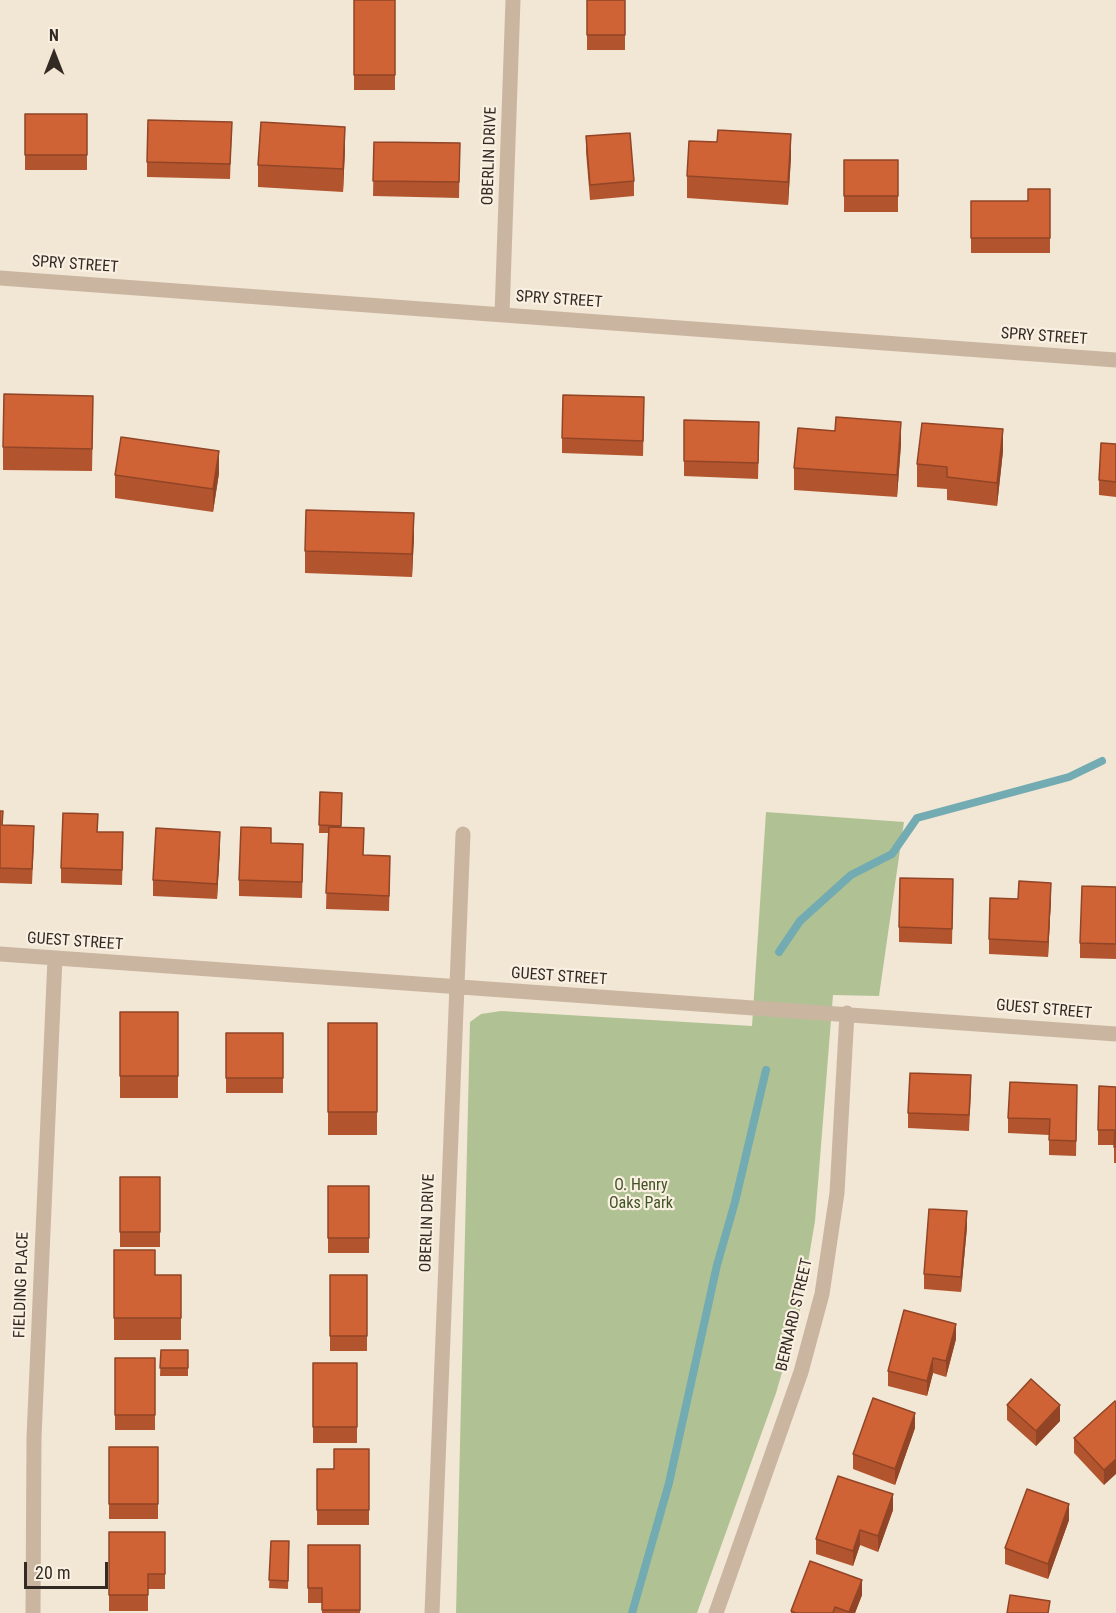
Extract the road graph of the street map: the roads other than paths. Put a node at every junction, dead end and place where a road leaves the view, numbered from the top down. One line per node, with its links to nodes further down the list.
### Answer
1 (513, 0): 3 (street, OBERLIN DRIVE)
2 (0, 278): 3 (street, SPRY STREET)
3 (502, 314): 4 (street, SPRY STREET)
4 (1116, 360)
5 (463, 834): 8 (street, OBERLIN DRIVE)
6 (0, 954): 7 (street, GUEST STREET)
7 (55, 958): 8 (street, GUEST STREET); 11 (street, FIELDING PLACE)
8 (455, 989): 9 (street, GUEST STREET); 12 (street, OBERLIN DRIVE)
9 (847, 1013): 10 (street, GUEST STREET); 13 (street, BERNARD STREET)
10 (1116, 1034)
11 (33, 1613)
12 (432, 1613)
13 (716, 1613)

